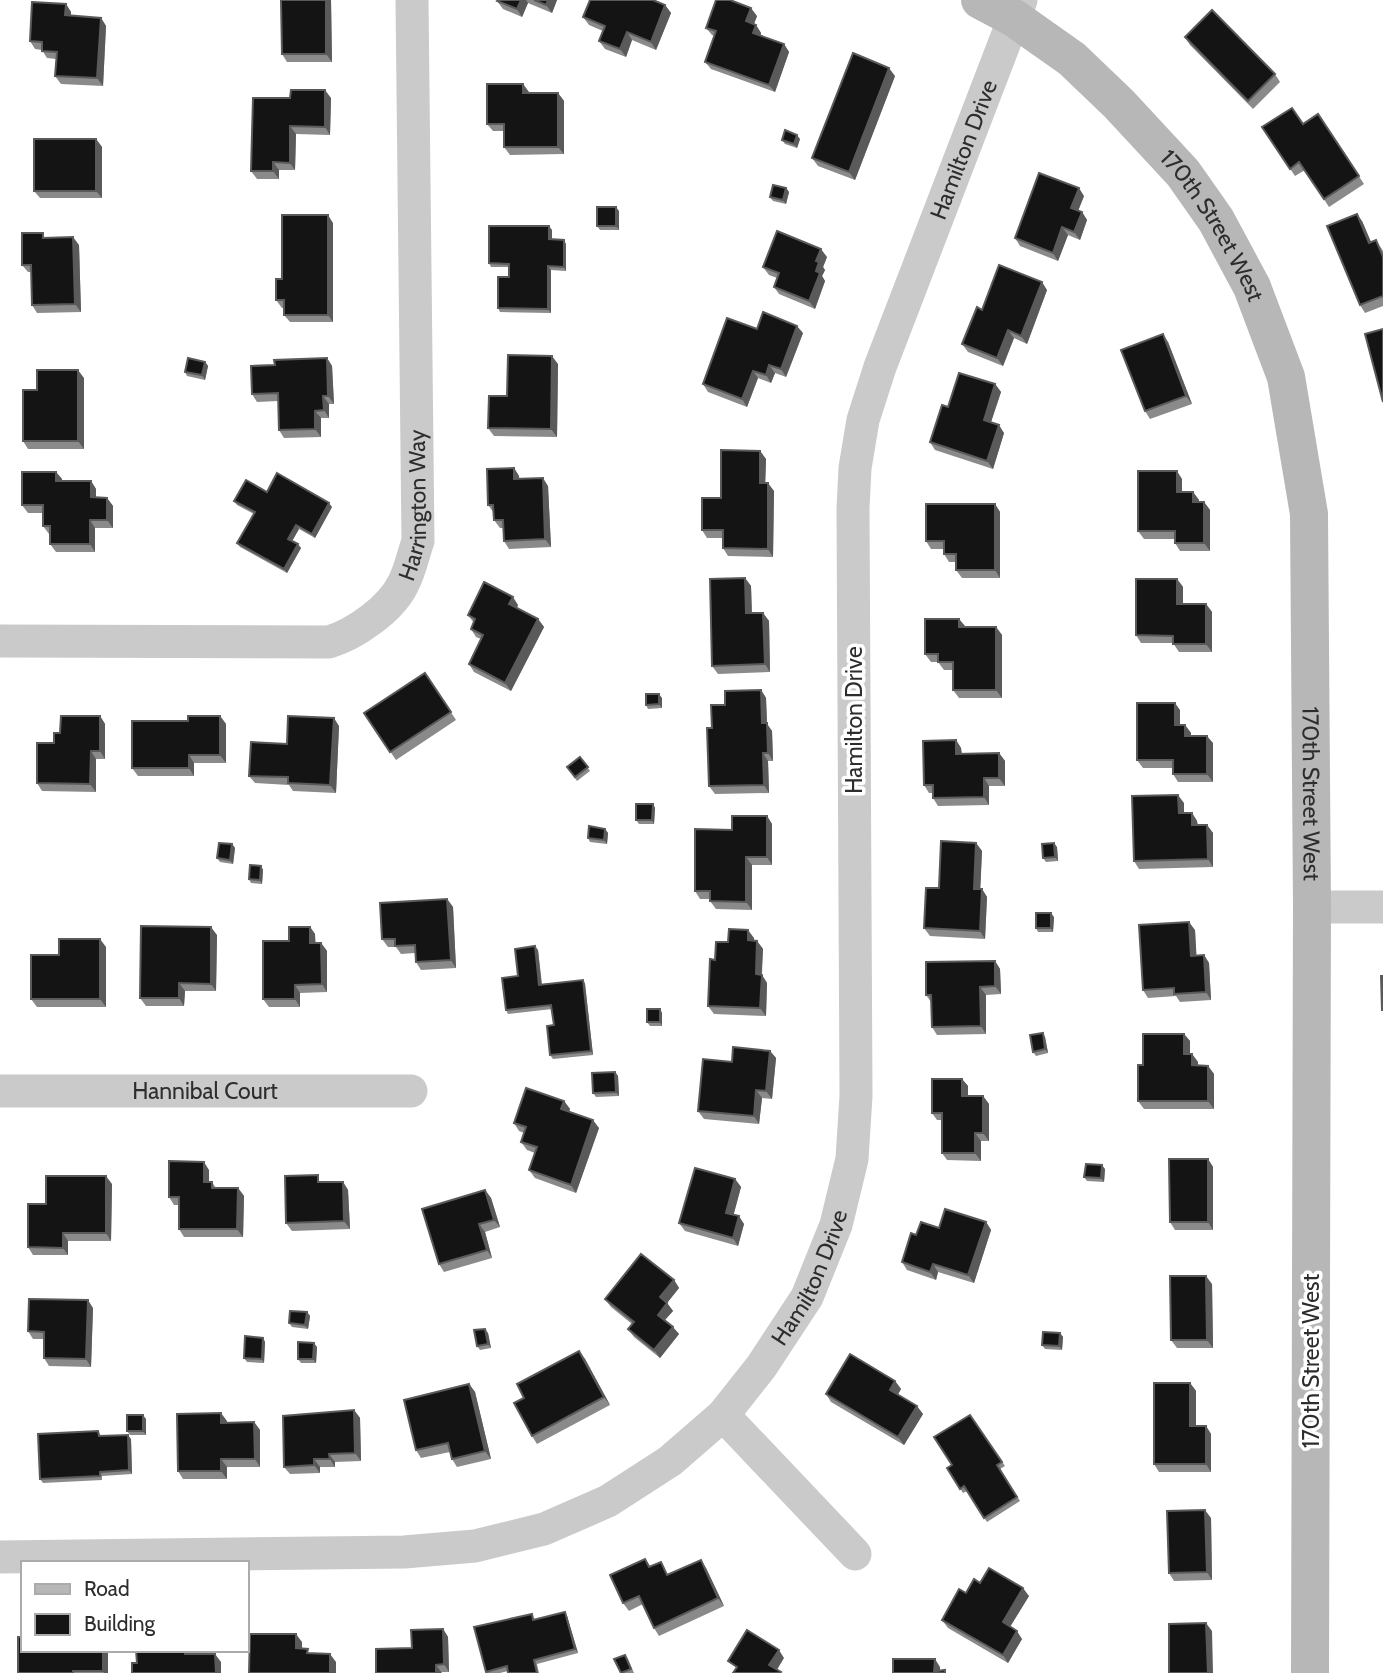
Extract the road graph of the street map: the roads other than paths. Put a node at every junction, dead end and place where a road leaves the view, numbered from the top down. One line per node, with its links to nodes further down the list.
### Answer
1 (412, 0): 4 (street, Harrington Way)
2 (980, 0): 3 (street, 170th Street West)
3 (1017, 9): 5 (street, 170th Street West); 9 (street, Hamilton Drive)
4 (0, 641)
5 (1312, 907): 6 (street); 12 (street, 170th Street West)
6 (1383, 907)
7 (0, 1091): 8 (street, Hannibal Court)
8 (411, 1091)
9 (723, 1415): 10 (street); 11 (street, Hamilton Drive)
10 (855, 1554)
11 (0, 1558)
12 (1310, 1673)

